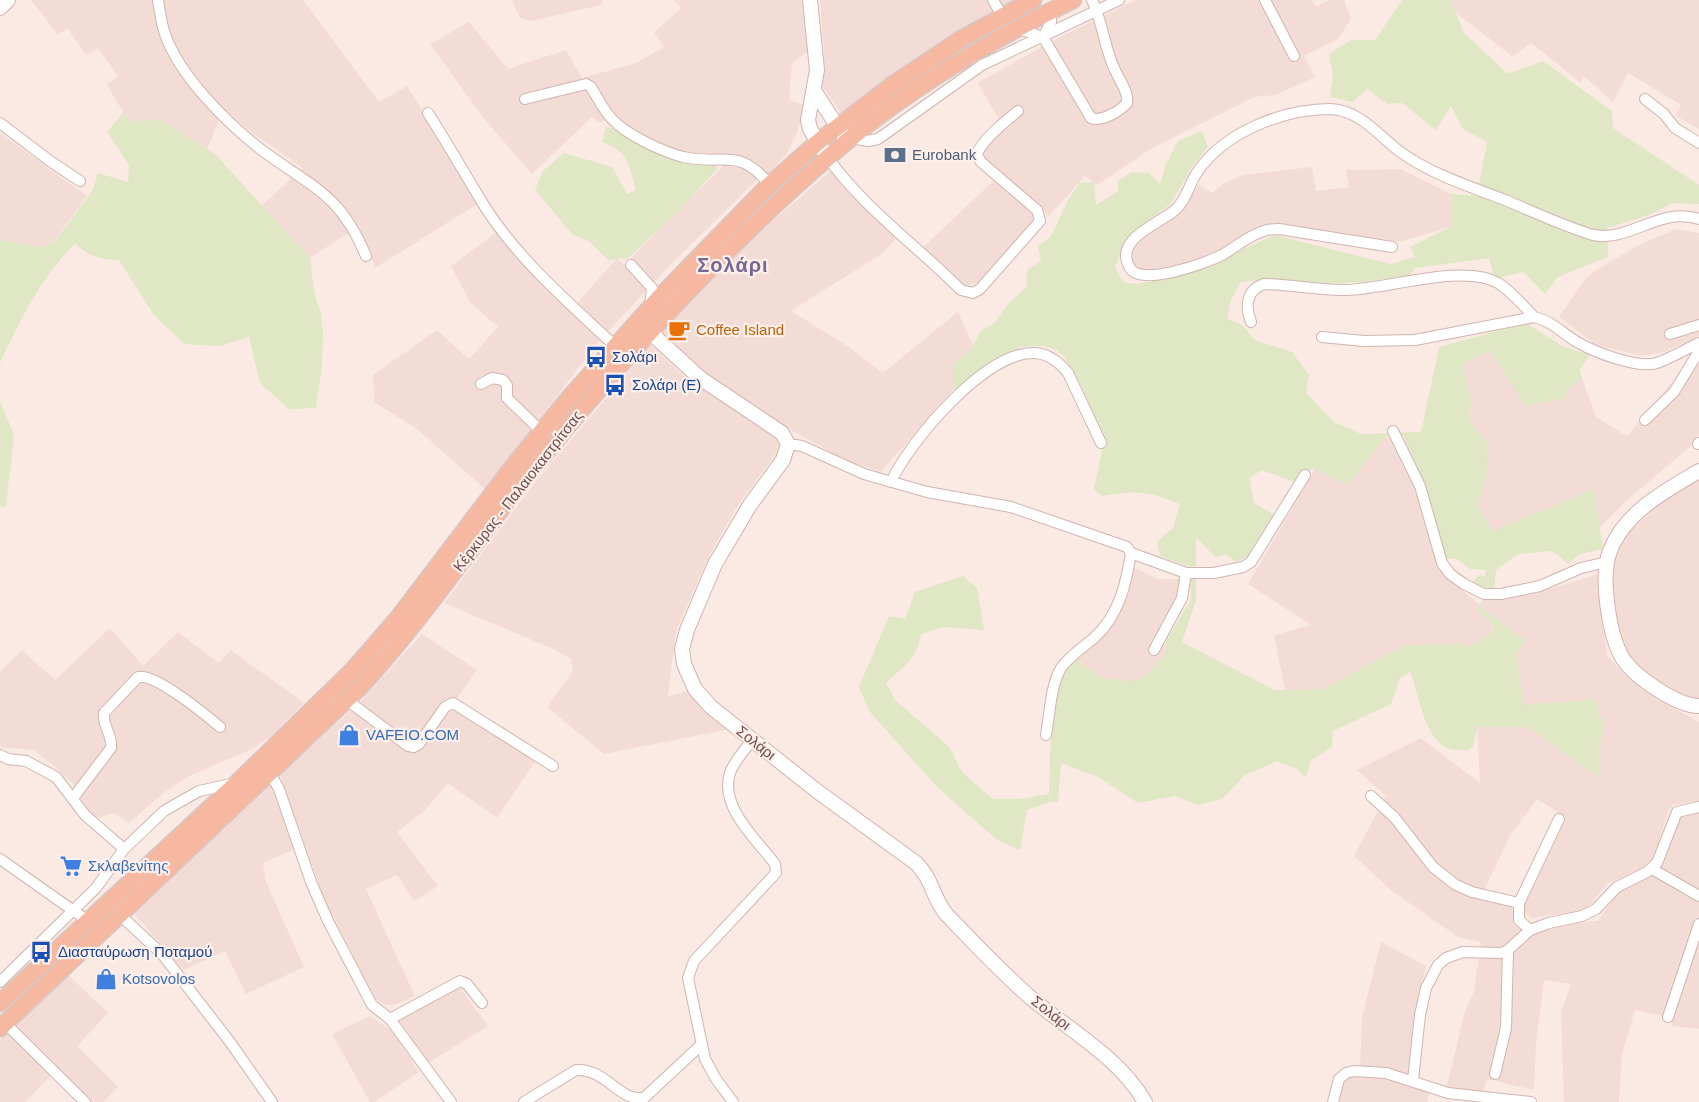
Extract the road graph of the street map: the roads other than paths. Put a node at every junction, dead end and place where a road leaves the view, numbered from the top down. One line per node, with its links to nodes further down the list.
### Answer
1 (8, 0): 10 (street)
2 (158, 0): 33 (street)
3 (810, 0): 18 (street)
4 (993, 0): 13 (street)
5 (1033, 0): 13 (main road, Κέρκυρας - Παλαιοκαστρίτσας)
6 (1073, 0): 11 (main road, Κέρκυρας - Παλαιοκαστρίτσας)
7 (1092, 0): 12 (street)
8 (1119, 0): 12 (street)
9 (1265, 0): 16 (street)
10 (0, 8)
11 (1051, 10): 14 (main road, Κέρκυρας - Παλαιοκαστρίτσας); 15 (street)
12 (1097, 11): 15 (street); 15 (street)
13 (1002, 16): 24 (main road, Κέρκυρας - Παλαιοκαστρίτσας)
14 (1016, 28): 15 (street); 17 (main road, Κέρκυρας - Παλαιοκαστρίτσας)
15 (1044, 37): 17 (street)
16 (1294, 56)
17 (940, 84): 25 (main road, Κέρκυρας - Παλαιοκαστρίτσας)
18 (815, 92): 24 (street); 26 (street)
19 (525, 99): 30 (street)
20 (1645, 99): 27 (street)
21 (1018, 111): 28 (street)
22 (428, 113): 43 (street)
23 (0, 123): 29 (street)
24 (837, 127): 25 (street); 26 (main road, Κέρκυρας - Παλαιοκαστρίτσας)
25 (850, 140): 28 (main road, Κέρκυρας - Παλαιοκαστρίτσας)
26 (818, 142): 28 (street); 30 (main road, Κέρκυρας - Παλαιοκαστρίτσας)
27 (1699, 143)
28 (828, 158): 39 (main road, Κέρκυρας - Παλαιοκαστρίτσας)
29 (80, 181)
30 (770, 185): 35 (main road, Κέρκυρας - Παλαιοκαστρίτσας)
31 (1699, 219): 32 (street)
32 (1392, 246)
33 (366, 256)
34 (631, 265): 35 (street)
35 (649, 309): 39 (main road); 43 (main road, Κέρκυρας - Παλαιοκαστρίτσας)
36 (1534, 317): 37 (street); 41 (street); 42 (street)
37 (1251, 322)
38 (1699, 325): 40 (street)
39 (651, 333): 50 (street); 58 (main road, Κέρκυρας - Παλαιοκαστρίτσας)
40 (1670, 334)
41 (1322, 337)
42 (1699, 343)
43 (615, 346): 47 (main road, Κέρκυρας - Παλαιοκαστρίτσας)
44 (1699, 351): 46 (street)
45 (481, 384): 47 (street)
46 (1645, 420)
47 (541, 431): 66 (main road, Κέρκυρας - Παλαιοκαστρίτσας)
48 (1393, 431): 55 (street)
49 (1101, 443): 53 (street)
50 (788, 444): 53 (street); 62 (street, Σολάρι)
51 (1699, 471): 55 (street)
52 (1305, 475): 56 (street)
53 (891, 482): 54 (street)
54 (1131, 553): 56 (street); 61 (street)
55 (1607, 562): 59 (street)
56 (1186, 573): 57 (street)
57 (1154, 650)
58 (347, 700): 64 (street); 65 (main road, Κέρκυρας - Παλαιοκαστρίτσας)
59 (1698, 707)
60 (220, 727): 68 (street)
61 (1046, 735)
62 (752, 740): 88 (street); 96 (street, Σολάρι)
63 (0, 755): 68 (street)
64 (553, 766)
65 (270, 773): 77 (main road, Κέρκυρας - Παλαιοκαστρίτσας); 86 (street)
66 (237, 783): 71 (street); 78 (main road, Κέρκυρας - Παλαιοκαστρίτσας)
67 (1371, 796): 75 (street)
68 (72, 798): 71 (street)
69 (1699, 807): 73 (street)
70 (1559, 819): 75 (street)
71 (124, 849): 76 (street)
72 (0, 860): 76 (street)
73 (1652, 868): 74 (street); 80 (street)
74 (1699, 896)
75 (1519, 903): 80 (street)
76 (74, 910): 78 (street); 82 (street)
77 (120, 916): 87 (main road, Κέρκυρας - Παλαιοκαστρίτσας); 92 (street)
78 (88, 921): 83 (main road, Κέρκυρας - Παλαιοκαστρίτσας)
79 (1699, 924): 85 (street)
80 (1530, 930): 81 (street)
81 (1508, 950): 89 (street); 90 (street)
82 (0, 982)
83 (0, 1004)
84 (482, 1004): 86 (street)
85 (1668, 1017)
86 (390, 1019): 93 (street)
87 (2, 1026): 91 (street)
88 (702, 1044): 94 (street); 95 (street)
89 (1495, 1074)
90 (1413, 1080): 97 (street); 98 (street)
91 (85, 1102)
92 (272, 1102)
93 (451, 1102)
94 (524, 1102)
95 (733, 1102)
96 (1145, 1102)
97 (1333, 1102)
98 (1531, 1102)

